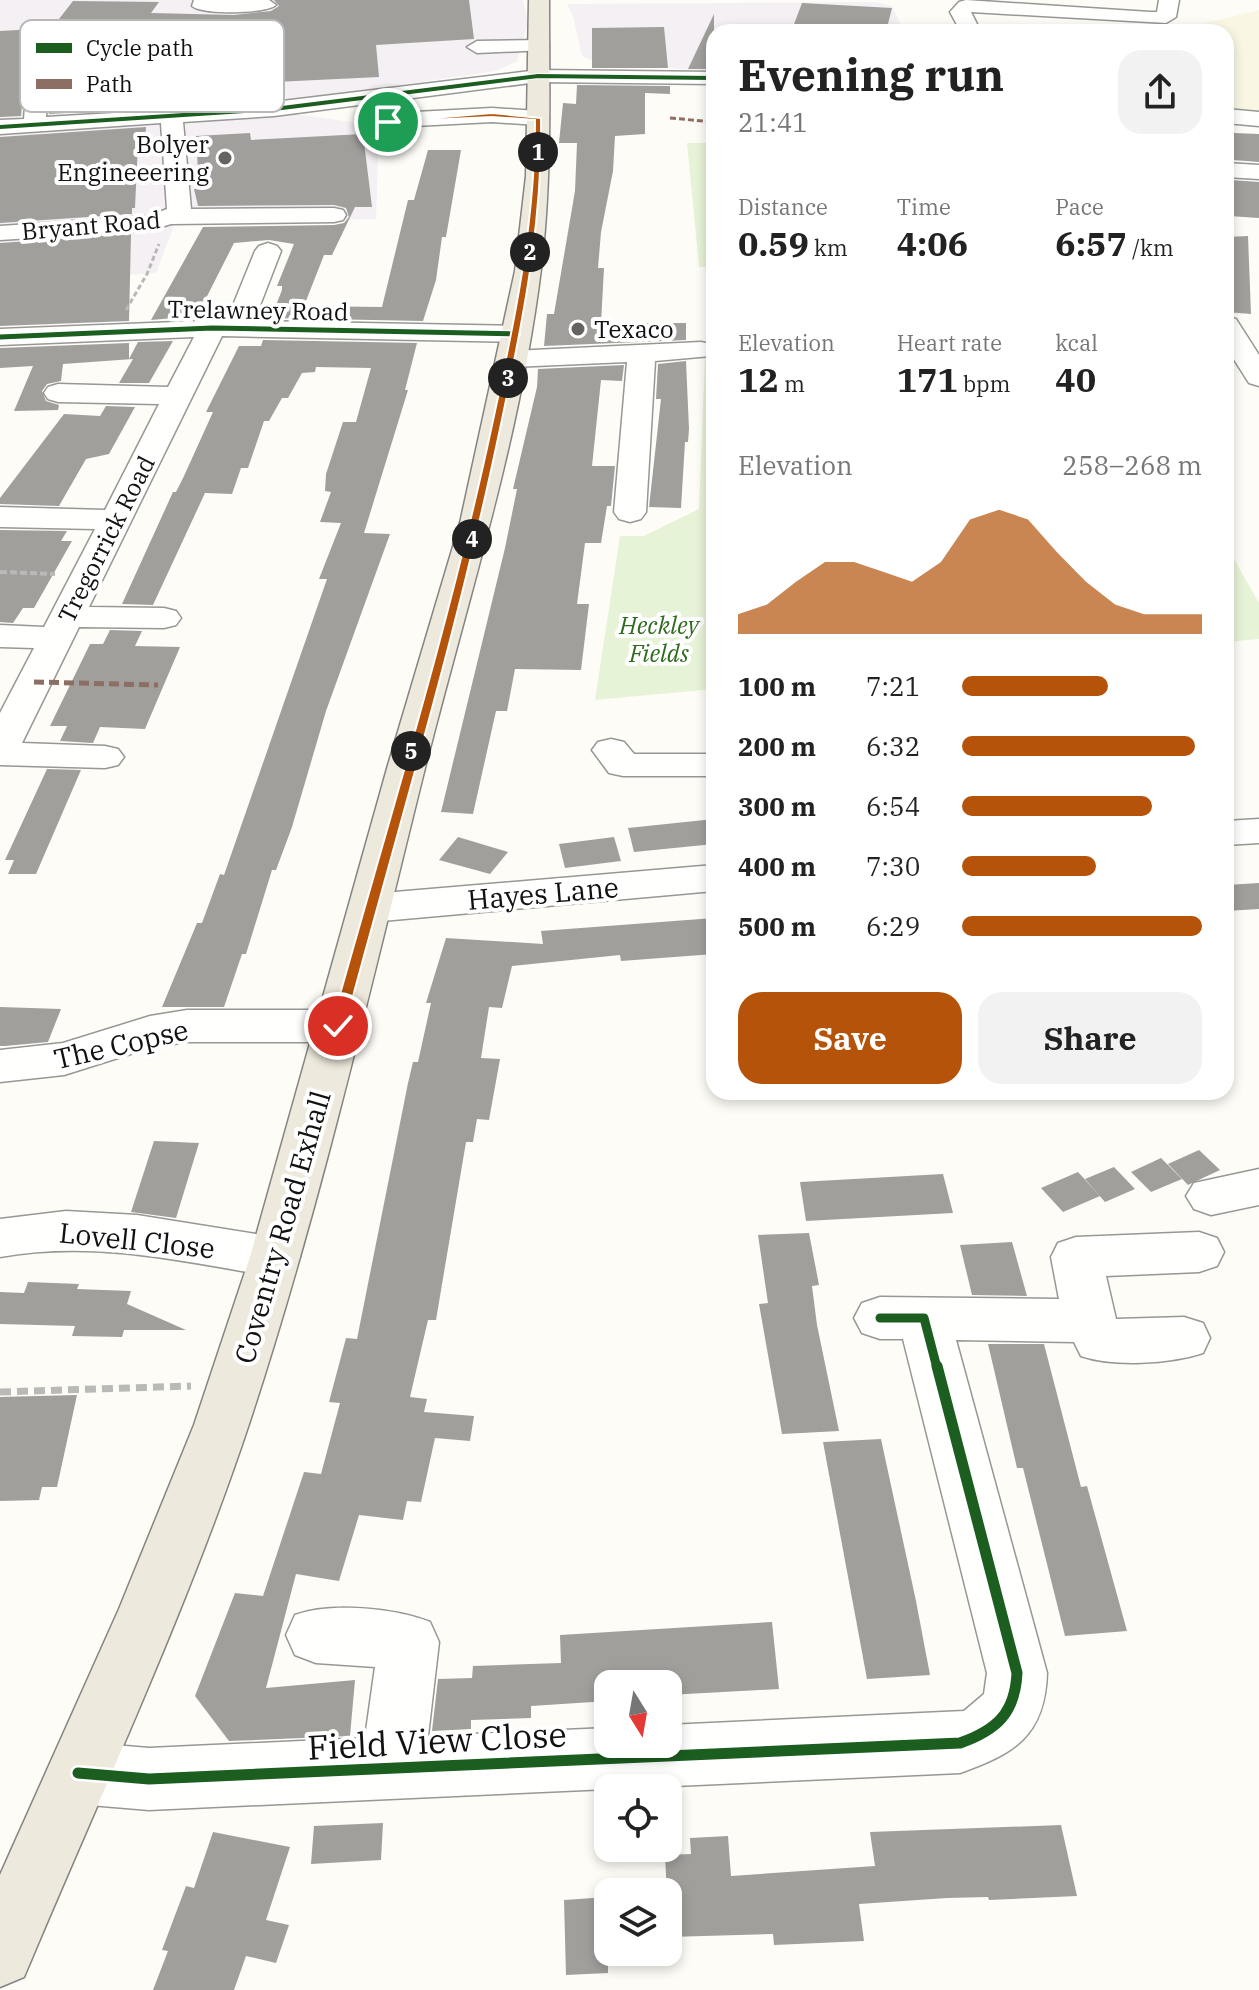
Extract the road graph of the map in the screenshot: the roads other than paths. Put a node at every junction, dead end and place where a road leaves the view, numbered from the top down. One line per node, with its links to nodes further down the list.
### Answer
1 (204, 0): 5 (street)
2 (539, 0): 7 (main road, Coventry Road Exhall)
3 (1169, 0): 4 (street)
4 (1021, 4): 6 (street)
5 (266, 5)
6 (967, 24)
7 (539, 46): 8 (street); 10 (main road, Coventry Road Exhall)
8 (477, 47)
9 (706, 62): 11 (street)
10 (538, 76): 11 (street); 13 (street); 22 (main road, Coventry Road Exhall)
11 (680, 77): 12 (street)
12 (706, 78)
13 (338, 102): 18 (street); 22 (street)
14 (36, 112): 25 (street)
15 (90, 112): 24 (street)
16 (143, 112): 21 (street)
17 (236, 112): 19 (street)
18 (274, 112)
19 (172, 117): 21 (street); 30 (street, Bryant Road)
20 (1234, 117): 23 (street)
21 (143, 118): 24 (street)
22 (538, 118): 38 (main road, Coventry Road Exhall)
23 (1259, 119)
24 (91, 121): 25 (street)
25 (35, 125): 26 (street)
26 (0, 127)
27 (1234, 170): 28 (street)
28 (1259, 172)
29 (334, 215): 30 (street)
30 (169, 219): 31 (street, Bryant Road)
31 (0, 233)
32 (268, 251): 35 (street, Tregorrick Road)
33 (1234, 319): 34 (street)
34 (1255, 320)
35 (225, 328): 36 (street, Trelawney Road); 38 (street, Trelawney Road); 43 (street, Tregorrick Road)
36 (0, 337)
37 (1234, 338): 41 (street)
38 (514, 347): 40 (street, Trelawney Road); 57 (main road, Coventry Road Exhall)
39 (701, 350): 40 (street, Trelawney Road)
40 (642, 353): 44 (street)
41 (1259, 377)
42 (58, 393): 43 (street)
43 (178, 396): 46 (street, Tregorrick Road)
44 (630, 512)
45 (0, 517): 46 (street)
46 (115, 520): 48 (street, Tregorrick Road)
47 (164, 618): 48 (street)
48 (61, 627): 49 (street); 51 (street, Tregorrick Road)
49 (0, 636)
50 (611, 750): 53 (street)
51 (0, 752): 52 (street)
52 (105, 757)
53 (706, 765)
54 (1259, 831): 55 (street)
55 (1234, 833)
56 (706, 879): 57 (street, Hayes Lane)
57 (371, 908): 58 (main road, Coventry Road Exhall)
58 (338, 1026): 59 (street, The Copse); 64 (main road, Coventry Road Exhall)
59 (0, 1066)
60 (1259, 1187): 61 (street)
61 (1211, 1196)
62 (0, 1238): 64 (street, Lovell Close)
63 (1199, 1252): 65 (street)
64 (275, 1257): 69 (main road, Coventry Road Exhall)
65 (1090, 1321): 66 (street); 68 (street, Field View Close)
66 (1184, 1338)
67 (316, 1635): 68 (street)
68 (393, 1768): 69 (street, Field View Close)
69 (78, 1773): 70 (main road, Coventry Road Exhall)
70 (0, 1953)

